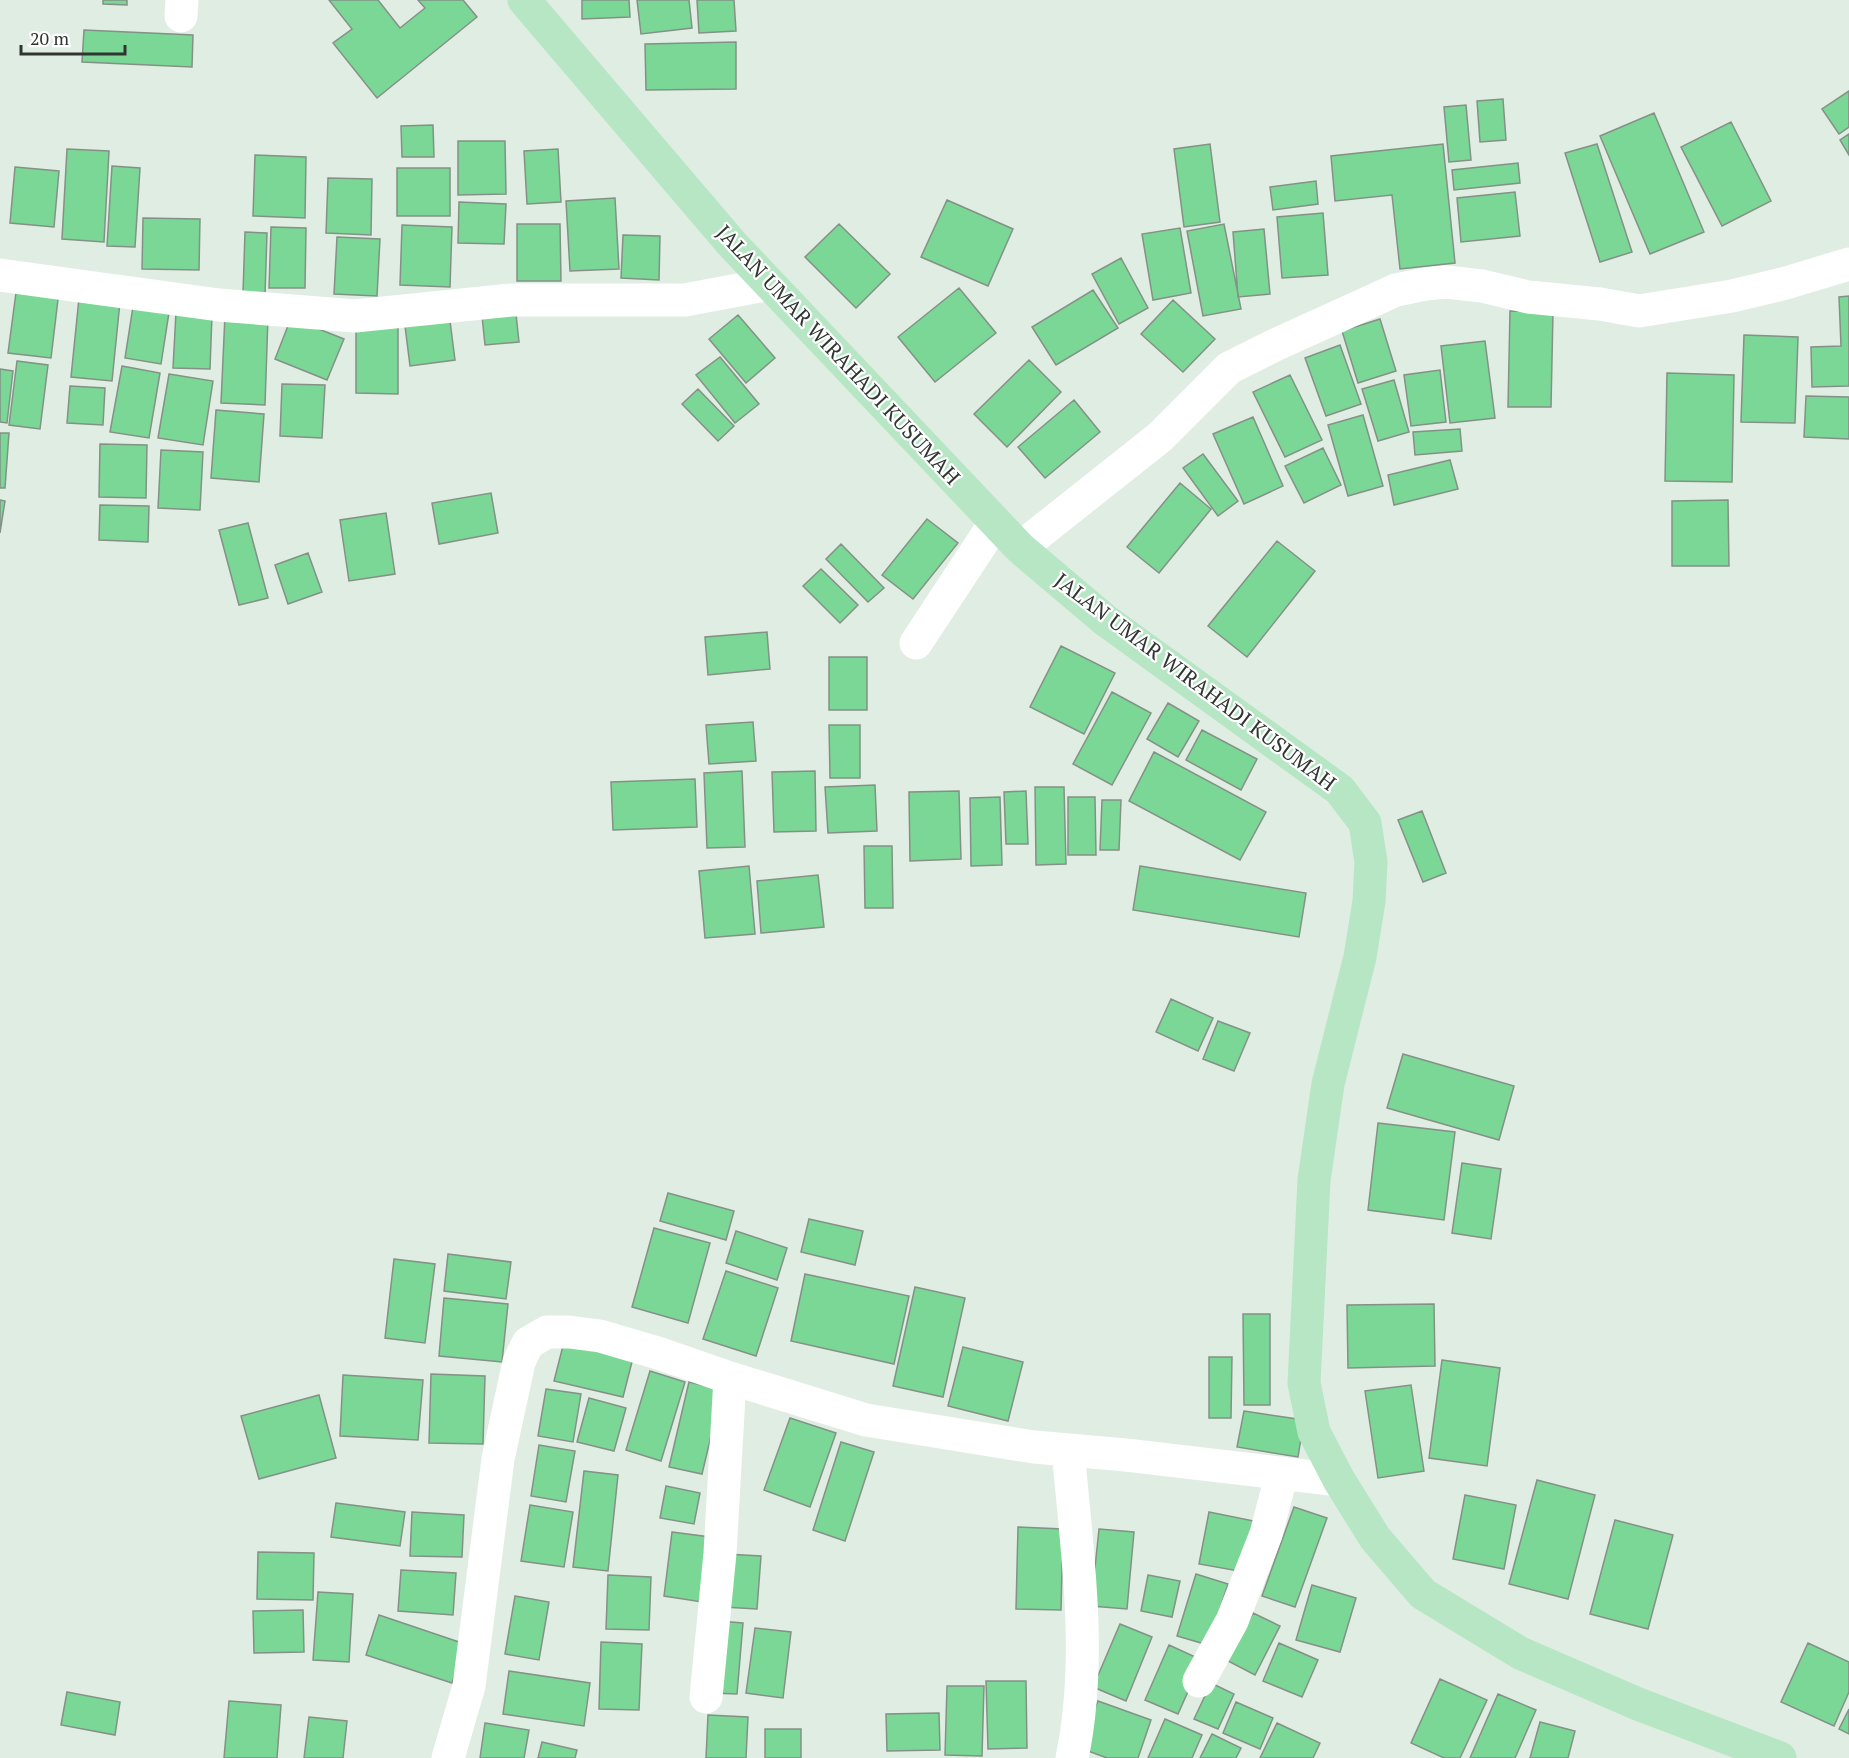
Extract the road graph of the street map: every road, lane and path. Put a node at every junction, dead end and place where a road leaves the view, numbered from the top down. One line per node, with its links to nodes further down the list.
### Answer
1 (524, 0): 4 (main road, JALAN UMAR WIRAHADI KUSUMAH)
2 (1849, 264): 6 (street)
3 (0, 275): 4 (street)
4 (770, 284): 5 (main road, JALAN UMAR WIRAHADI KUSUMAH)
5 (995, 523): 6 (main road, JALAN UMAR WIRAHADI KUSUMAH); 7 (street)
6 (1020, 548): 11 (main road, JALAN UMAR WIRAHADI KUSUMAH)
7 (916, 643)
8 (730, 1378): 9 (street); 13 (street); 14 (street)
9 (1068, 1450): 10 (street); 15 (street)
10 (1282, 1473): 11 (street); 12 (street)
11 (1339, 1480): 16 (main road, JALAN UMAR WIRAHADI KUSUMAH)
12 (1199, 1680)
13 (706, 1697)
14 (448, 1758)
15 (1072, 1758)
16 (1780, 1758)

